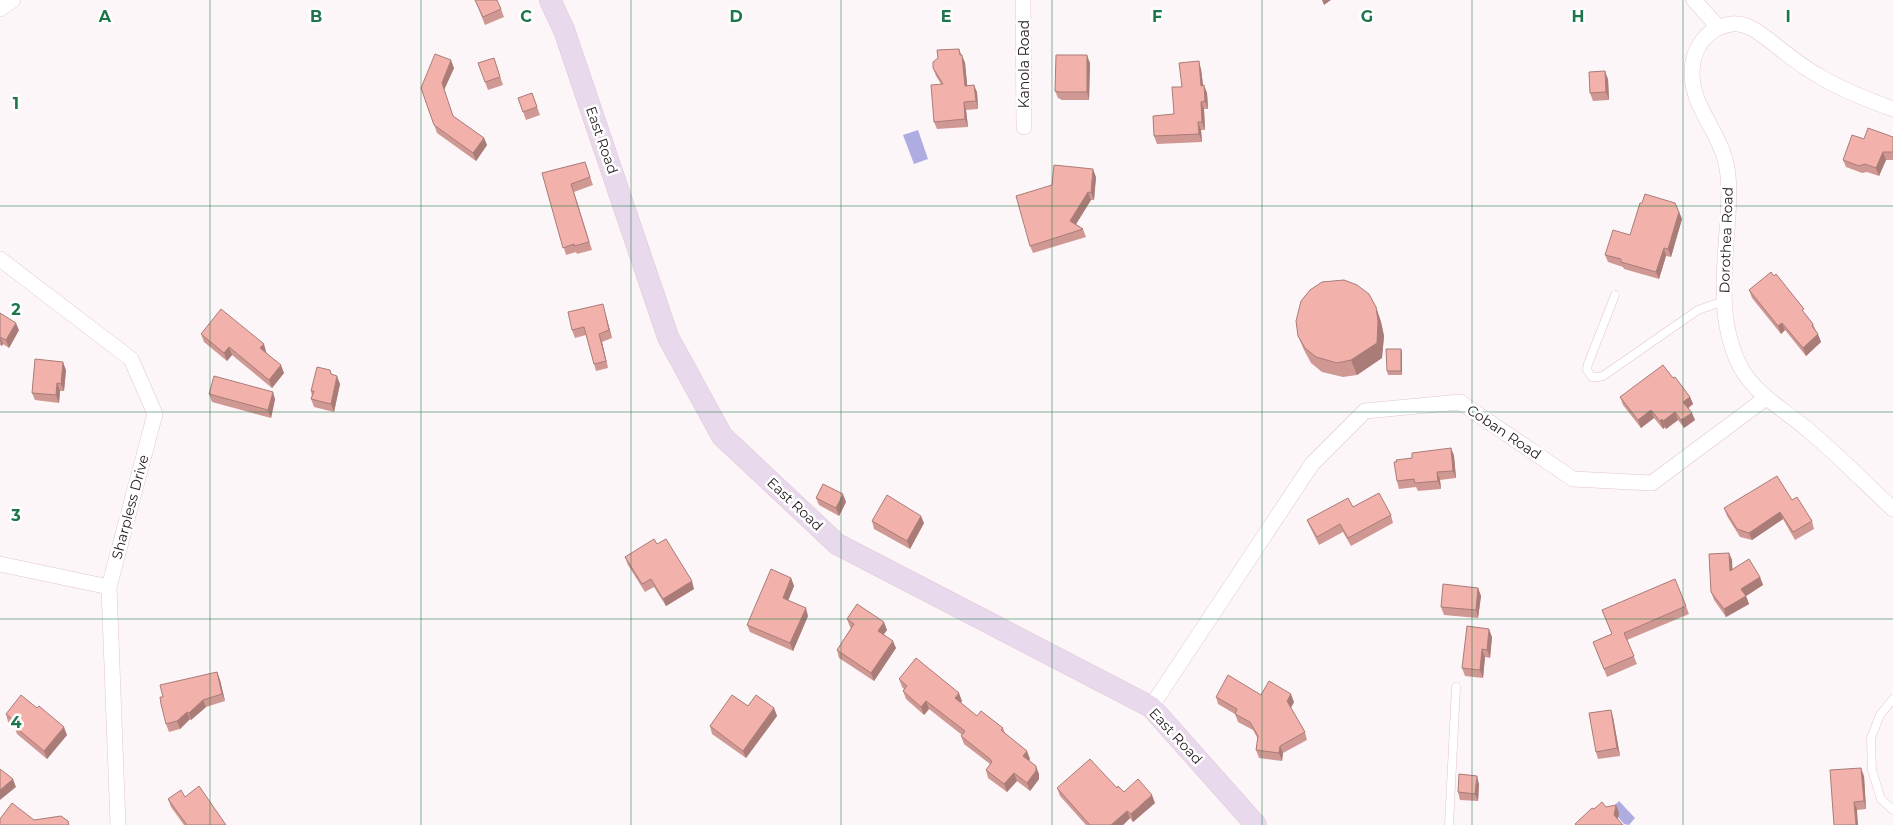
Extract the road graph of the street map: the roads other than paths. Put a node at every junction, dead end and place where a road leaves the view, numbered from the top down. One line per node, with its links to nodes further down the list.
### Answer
1 (13, 0): 5 (street)
2 (550, 0): 18 (street, East Road)
3 (1023, 0): 8 (street, Kanola Road)
4 (1694, 0): 6 (street)
5 (0, 9)
6 (1718, 27): 7 (street); 11 (street, Dorothea Road)
7 (1893, 109)
8 (1024, 127)
9 (0, 259): 15 (street, Sharpless Drive)
10 (1616, 294): 11 (lane)
11 (1724, 301): 12 (street, Dorothea Road)
12 (1766, 398): 13 (street, Dorothea Road); 18 (street, Coban Road)
13 (1893, 509)
14 (0, 564): 15 (street)
15 (109, 587): 20 (street, Sharpless Drive)
16 (1456, 688): 22 (lane)
17 (1893, 699): 19 (lane)
18 (1151, 707): 21 (street, East Road)
19 (1893, 810)
20 (118, 825)
21 (1256, 825)
22 (1449, 825)

